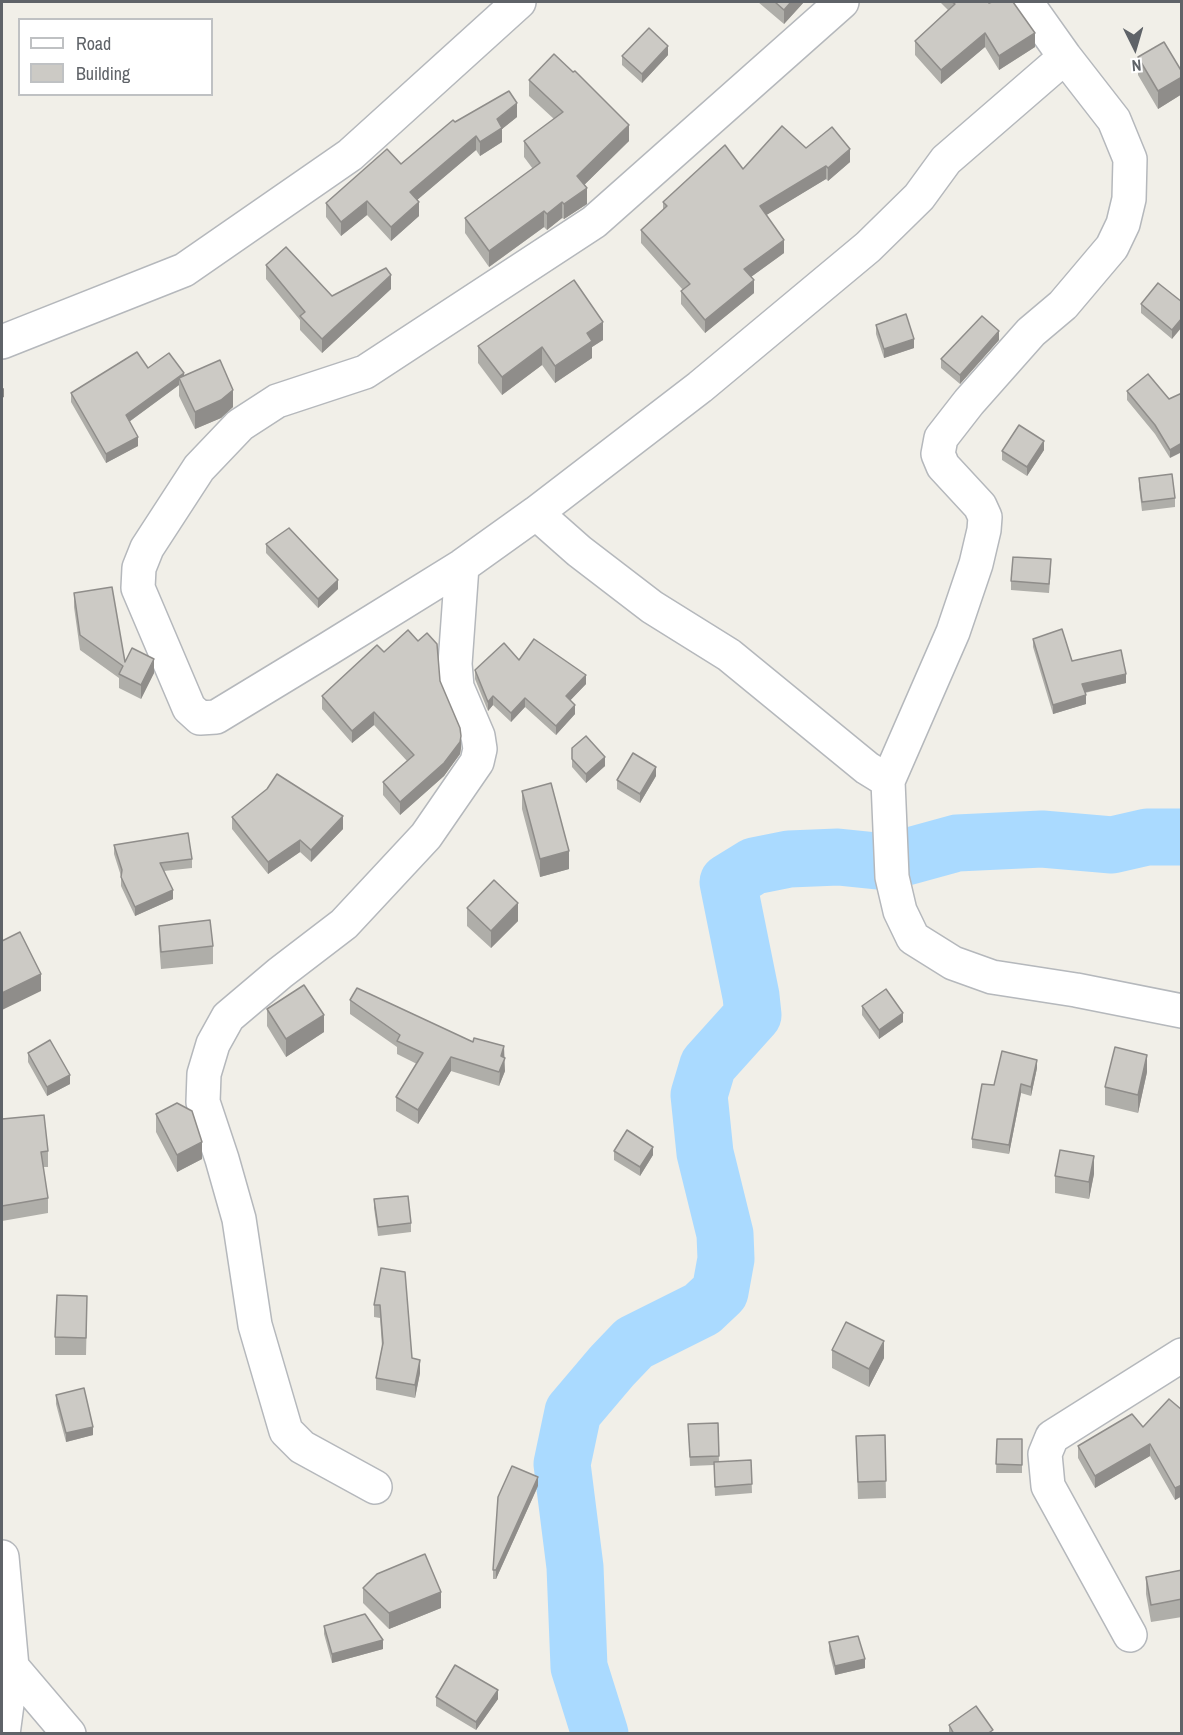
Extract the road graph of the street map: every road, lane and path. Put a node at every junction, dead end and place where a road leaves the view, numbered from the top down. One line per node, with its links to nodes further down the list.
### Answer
1 (519, 2): 5 (street)
2 (842, 2): 7 (street)
3 (1026, 2): 4 (street)
4 (1065, 57): 6 (street); 8 (street)
5 (2, 342)
6 (536, 513): 7 (street); 8 (street)
7 (462, 566): 11 (street)
8 (888, 781): 9 (street)
9 (1182, 1011)
10 (1182, 1355): 13 (street)
11 (375, 1487)
12 (2, 1557): 14 (street)
13 (1130, 1635)
14 (12, 1667): 15 (street); 16 (street)
15 (3, 1734)
16 (69, 1734)

